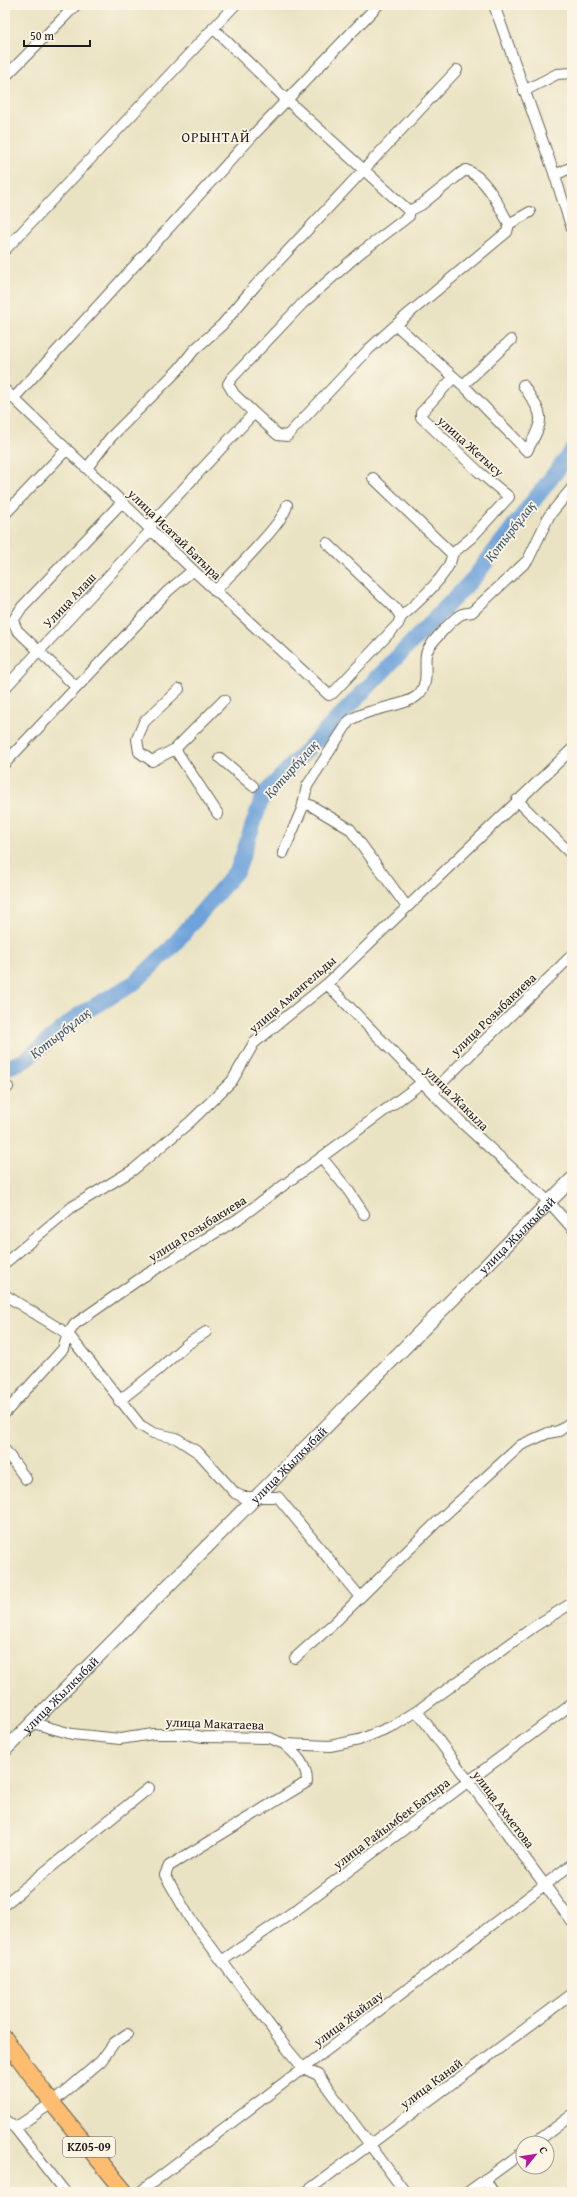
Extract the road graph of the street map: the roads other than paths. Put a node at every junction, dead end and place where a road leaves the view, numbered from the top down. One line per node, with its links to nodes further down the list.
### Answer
1 (76, 5): 8 (street)
2 (235, 5): 5 (street)
3 (378, 5): 10 (street)
4 (494, 5): 9 (street)
5 (213, 28): 10 (street); 18 (street)
6 (457, 70): 12 (street)
7 (572, 73): 9 (street)
8 (5, 77)
9 (524, 91): 13 (street)
10 (287, 100): 12 (street); 25 (street)
11 (572, 167): 13 (street)
12 (364, 170): 14 (street); 28 (street)
13 (555, 175): 17 (street)
14 (409, 211): 16 (street); 26 (street)
15 (530, 212): 16 (street)
16 (509, 224): 19 (street)
17 (572, 229)
18 (5, 250)
19 (396, 325): 21 (street); 26 (street)
20 (511, 340): 22 (street)
21 (454, 377): 22 (street); 36 (street, улица Жетысу)
22 (463, 385): 23 (street)
23 (524, 385)
24 (5, 390): 25 (street, улица Исатай Батыра)
25 (14, 398): 27 (street, улица Исатай Батыра)
26 (254, 413): 34 (street, Улица Алаш)
27 (67, 449): 28 (street, улица Исатай Батыра); 33 (street)
28 (87, 468): 31 (street, улица Исатай Батыра)
29 (373, 478): 36 (street)
30 (572, 488): 51 (street)
31 (122, 502): 34 (street, улица Исатай Батыра); 40 (street)
32 (287, 505): 38 (street)
33 (5, 514)
34 (150, 528): 37 (street, улица Исатай Батыра); 40 (street, Улица Алаш)
35 (327, 543): 39 (street)
36 (452, 554): 39 (street)
37 (193, 570): 38 (street, улица Исатай Батыра); 41 (street)
38 (215, 591): 39 (street, улица Исатай Батыра)
39 (401, 617)
40 (40, 651): 41 (street); 42 (street, Улица Алаш)
41 (76, 687): 48 (street)
42 (5, 688)
43 (179, 689): 45 (street)
44 (224, 700): 45 (street)
45 (175, 749): 52 (street)
46 (572, 749): 50 (street, улица Амангельды)
47 (220, 758): 49 (street)
48 (5, 763)
49 (253, 786)
50 (517, 800): 54 (street); 55 (street, улица Амангельды)
51 (303, 805): 53 (street); 55 (street)
52 (218, 814)
53 (283, 853)
54 (572, 855)
55 (407, 907): 57 (street, улица Амангельды)
56 (572, 955): 59 (street, улица Розыбакиева)
57 (326, 984): 58 (street, улица Жакыла); 65 (street, улица Амангельды)
58 (423, 1082): 59 (street, улица Жакыла); 60 (street, улица Розыбакиева)
59 (433, 1092): 62 (street, улица Жакыла)
60 (322, 1158): 63 (street); 68 (street, улица Розыбакиева)
61 (572, 1179): 62 (street, улица Жылкыбай)
62 (549, 1202): 64 (street, улица Жакыла); 73 (street, улица Жылкыбай)
63 (364, 1214)
64 (572, 1228)
65 (5, 1263)
66 (5, 1295): 68 (street)
67 (206, 1332): 69 (street)
68 (68, 1334): 69 (street); 70 (street, улица Розыбакиева)
69 (119, 1401): 75 (street)
70 (5, 1413)
71 (572, 1421): 77 (street)
72 (5, 1450): 74 (street)
73 (276, 1475): 75 (street, улица Жылкыбай); 76 (street)
74 (26, 1479)
75 (254, 1497): 76 (street); 82 (street, улица Жылкыбай)
76 (278, 1497): 77 (street)
77 (360, 1597): 79 (street)
78 (572, 1603): 81 (street, улица Макатаева)
79 (295, 1658)
80 (572, 1704): 85 (street, улица Райымбек Батыра)
81 (417, 1711): 83 (street, улица Макатаева); 85 (street, улица Ахметова)
82 (32, 1723): 83 (street, улица Макатаева); 84 (street, улица Жылкыбай)
83 (284, 1744): 91 (street)
84 (5, 1750)
85 (468, 1782): 88 (street, улица Ахметова); 91 (street, улица Райымбек Батыра)
86 (149, 1788): 89 (street)
87 (572, 1864): 88 (street, улица Жайлау)
88 (545, 1886): 90 (street, улица Ахметова); 95 (street, улица Жайлау)
89 (5, 1904)
90 (572, 1922)
91 (223, 1960): 95 (street)
92 (572, 1994): 101 (street, улица Канай)
93 (127, 2034): 96 (street)
94 (5, 2039): 96 (main road, KZ05-09)
95 (304, 2068): 101 (street); 106 (street, улица Жайлау)
96 (52, 2103): 99 (street); 105 (main road, KZ05-09)
97 (572, 2115): 100 (street)
98 (5, 2120): 99 (street)
99 (15, 2128): 104 (street)
100 (546, 2135)
101 (371, 2144): 107 (street, улица Канай); 108 (street)
102 (515, 2158): 103 (street)
103 (485, 2179): 109 (street); 110 (street)
104 (65, 2192)
105 (125, 2192)
106 (140, 2192)
107 (306, 2192)
108 (405, 2192)
109 (468, 2192)
110 (493, 2192)

